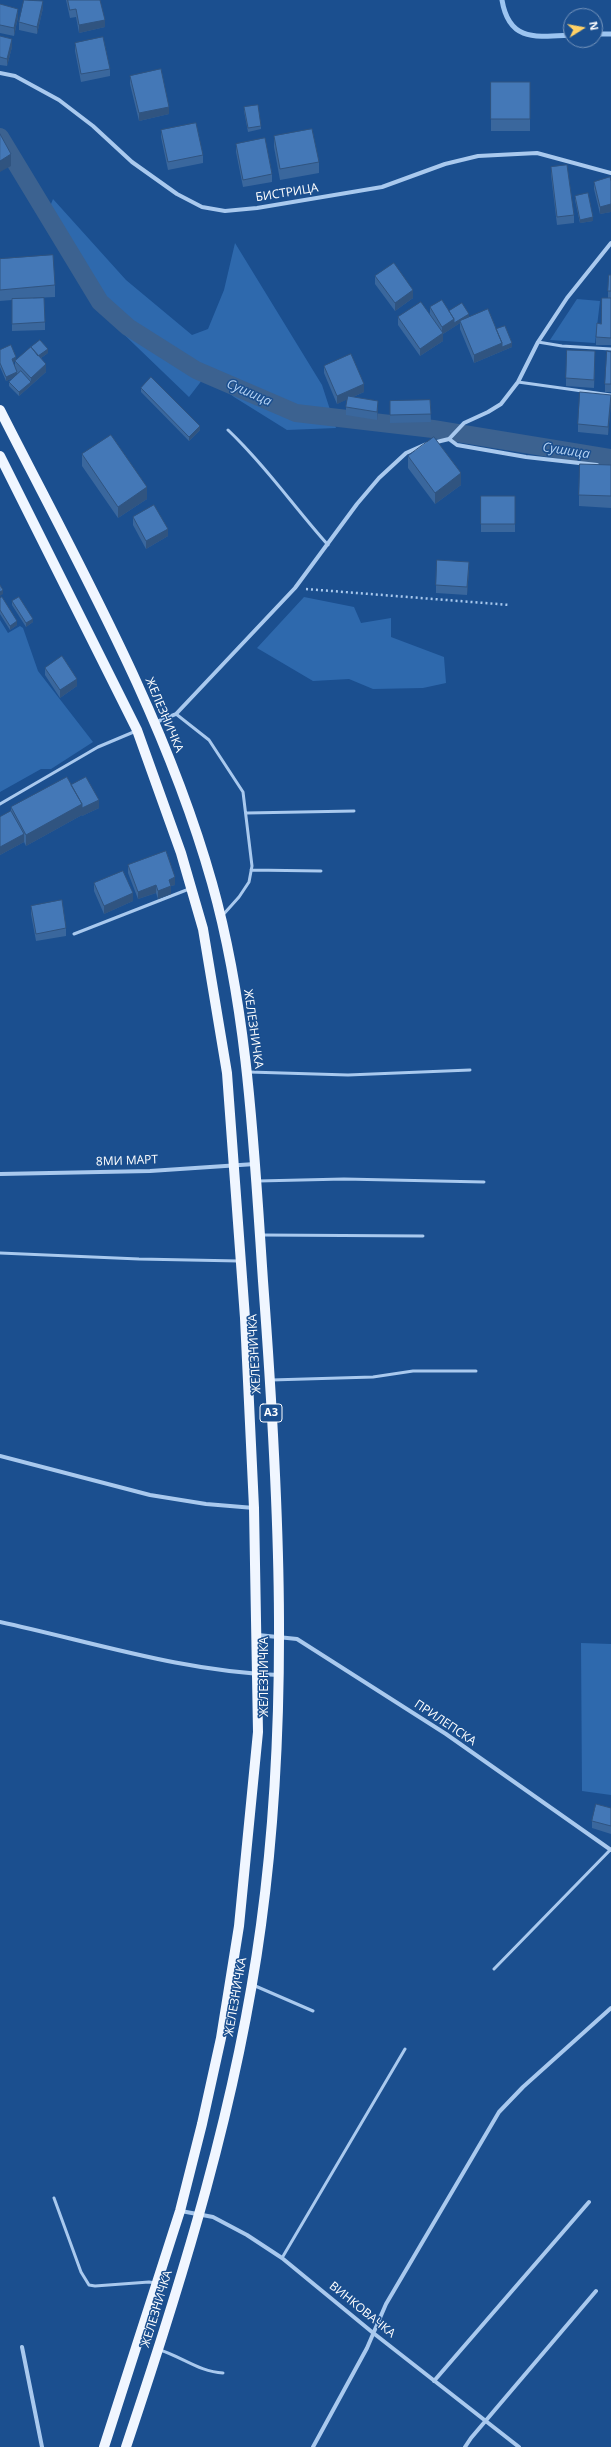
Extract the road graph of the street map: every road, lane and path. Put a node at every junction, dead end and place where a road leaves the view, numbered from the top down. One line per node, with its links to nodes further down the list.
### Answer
1 (0, 73): 2 (street, БИСТРИЦА)
2 (611, 173)
3 (611, 243): 4 (street)
4 (538, 342): 5 (lane); 6 (street)
5 (611, 349)
6 (518, 382): 7 (lane); 10 (street)
7 (611, 395)
8 (0, 410): 17 (main road, ЖЕЛЕЗНИЧКА / A3)
9 (228, 430): 13 (lane)
10 (449, 439): 12 (street); 13 (street)
11 (0, 456): 18 (main road, ЖЕЛЕЗНИЧКА / A3)
12 (604, 466)
13 (328, 545): 14 (street)
14 (295, 588): 15 (path); 16 (street)
15 (510, 605)
16 (176, 714): 17 (street); 21 (lane)
17 (154, 723): 18 (main road); 25 (main road, ЖЕЛЕЗНИЧКА / A3)
18 (137, 730): 19 (lane); 24 (main road, ЖЕЛЕЗНИЧКА / A3)
19 (0, 804)
20 (354, 811): 21 (lane)
21 (247, 813): 22 (lane)
22 (251, 870): 23 (lane); 25 (lane)
23 (320, 871)
24 (191, 888): 26 (lane); 30 (main road, ЖЕЛЕЗНИЧКА / A3)
25 (221, 917): 28 (main road, ЖЕЛЕЗНИЧКА / A3)
26 (74, 934)
27 (470, 1070): 28 (lane)
28 (246, 1072): 29 (main road, ЖЕЛЕЗНИЧКА / A3)
29 (255, 1164): 30 (street, 8МИ МАРТ); 32 (main road, ЖЕЛЕЗНИЧКА / A3)
30 (234, 1166): 31 (street, 8МИ МАРТ); 37 (main road, ЖЕЛЕЗНИЧКА / A3)
31 (0, 1174)
32 (256, 1181): 33 (lane); 34 (main road, ЖЕЛЕЗНИЧКА / A3)
33 (484, 1182)
34 (260, 1235): 35 (lane); 39 (main road, ЖЕЛЕЗНИЧКА / A3)
35 (423, 1236)
36 (0, 1253): 37 (lane)
37 (241, 1261): 41 (main road, ЖЕЛЕЗНИЧКА / A3)
38 (476, 1370): 39 (lane)
39 (270, 1380): 44 (main road, ЖЕЛЕЗНИЧКА / A3)
40 (0, 1456): 41 (street)
41 (254, 1508): 43 (main road, ЖЕЛЕЗНИЧКА / A3)
42 (0, 1622): 45 (street)
43 (258, 1635): 44 (street, ПРИЛЕПСКА); 45 (main road, ЖЕЛЕЗНИЧКА / A3)
44 (279, 1636): 46 (main road, ЖЕЛЕЗНИЧКА / A3); 47 (street, ПРИЛЕПСКА)
45 (257, 1674): 46 (street); 55 (main road, ЖЕЛЕЗНИЧКА / A3)
46 (279, 1675): 49 (main road, ЖЕЛЕЗНИЧКА / A3)
47 (611, 1849): 48 (lane)
48 (494, 1969)
49 (251, 1984): 51 (lane); 56 (main road, ЖЕЛЕЗНИЧКА / A3)
50 (611, 2008): 60 (street)
51 (313, 2011)
52 (405, 2049): 57 (lane)
53 (54, 2198): 58 (lane)
54 (589, 2202): 64 (street)
55 (180, 2211): 56 (street, ВИНКОВАЧКА); 58 (main road, ЖЕЛЕЗНИЧКА / A3)
56 (200, 2214): 57 (street, ВИНКОВАЧКА); 62 (main road, ЖЕЛЕЗНИЧКА / A3)
57 (282, 2258): 60 (street, ВИНКОВАЧКА)
58 (158, 2284): 67 (main road, ЖЕЛЕЗНИЧКА / A3)
59 (596, 2290): 65 (street)
60 (372, 2332): 64 (street, ВИНКОВАЧКА); 69 (street)
61 (22, 2347): 66 (street)
62 (158, 2349): 63 (lane); 68 (main road, ЖЕЛЕЗНИЧКА / A3)
63 (223, 2373)
64 (434, 2381): 65 (street, ВИНКОВАЧКА)
65 (486, 2421): 70 (street); 71 (street, ВИНКОВАЧКА)
66 (42, 2447)
67 (104, 2447)
68 (126, 2447)
69 (313, 2447)
70 (466, 2447)
71 (519, 2447)

